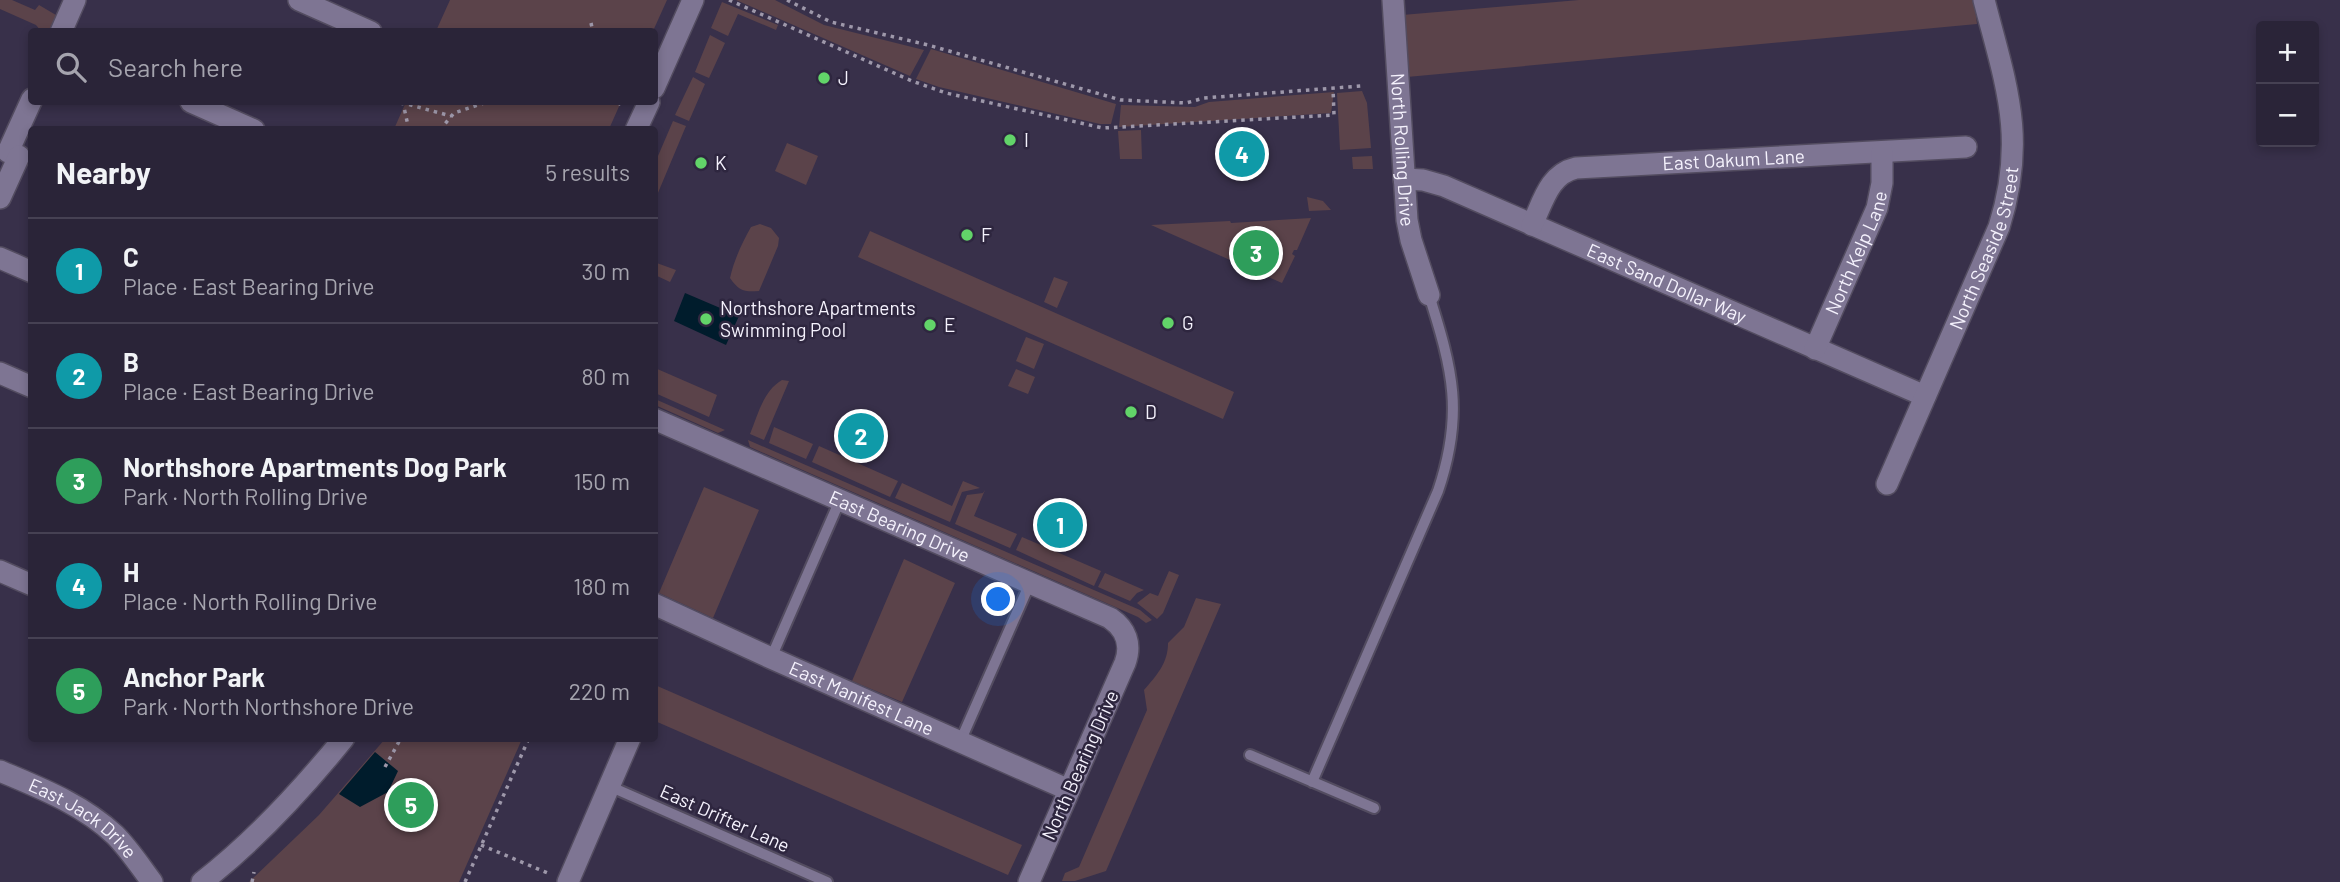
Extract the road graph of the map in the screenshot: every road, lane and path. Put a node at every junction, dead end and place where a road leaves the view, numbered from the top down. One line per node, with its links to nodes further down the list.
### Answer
1 (75, 0): 9 (street)
2 (299, 0): 10 (street)
3 (693, 0): 12 (street)
4 (729, 0): 14 (path)
5 (787, 0): 14 (path)
6 (1393, 0): 31 (street, North Rolling Drive)
7 (1984, 0): 40 (street, North Seaside Street)
8 (591, 23): 11 (path)
9 (63, 28)
10 (362, 28)
11 (592, 28)
12 (658, 79)
13 (1361, 86): 14 (path)
14 (1333, 89)
15 (30, 105): 30 (street)
16 (198, 105): 24 (street)
17 (403, 105): 25 (path)
18 (410, 105): 23 (path)
19 (478, 105): 23 (path)
20 (620, 105): 22 (path)
21 (648, 105): 27 (street)
22 (622, 108)
23 (451, 116): 26 (path)
24 (245, 126)
25 (408, 126)
26 (443, 126)
27 (638, 126)
28 (1966, 147): 29 (street, East Oakum Lane)
29 (1882, 152): 33 (street, East Oakum Lane); 37 (street, North Kelp Lane)
30 (15, 155): 32 (street)
31 (1404, 179): 33 (street, East Sand Dollar Way); 36 (street, North Rolling Drive)
32 (0, 198)
33 (1532, 225): 37 (street, East Sand Dollar Way)
34 (0, 258): 35 (street)
35 (28, 270)
36 (1429, 295): 58 (lane)
37 (1815, 349): 40 (street, East Sand Dollar Way)
38 (0, 373): 39 (street)
39 (28, 385)
40 (1925, 396): 42 (street, North Seaside Street)
41 (658, 421): 43 (street, East Bearing Drive)
42 (1887, 484)
43 (840, 500): 46 (street, East Bearing Drive); 49 (lane)
44 (0, 571): 45 (street)
45 (28, 583)
46 (1030, 583): 48 (street, East Bearing Drive); 54 (lane)
47 (658, 606): 49 (street, East Manifest Lane)
48 (1129, 647): 60 (street, North Bearing Drive)
49 (771, 658): 54 (street, East Manifest Lane)
50 (341, 742): 65 (street)
51 (399, 742): 56 (path)
52 (527, 742): 62 (path)
53 (628, 742): 59 (street)
54 (960, 742): 60 (street, East Manifest Lane)
55 (1250, 755): 58 (lane)
56 (385, 767)
57 (0, 771): 64 (street, East Jack Drive)
58 (1312, 782): 61 (lane)
59 (609, 786): 68 (street); 69 (lane, East Drifter Lane)
60 (1069, 790): 70 (street, North Bearing Drive)
61 (1374, 808)
62 (481, 845): 67 (path); 68 (path)
63 (254, 872): 66 (path)
64 (152, 882)
65 (202, 882)
66 (251, 882)
67 (464, 882)
68 (568, 882)
69 (827, 882)
70 (1029, 882)

